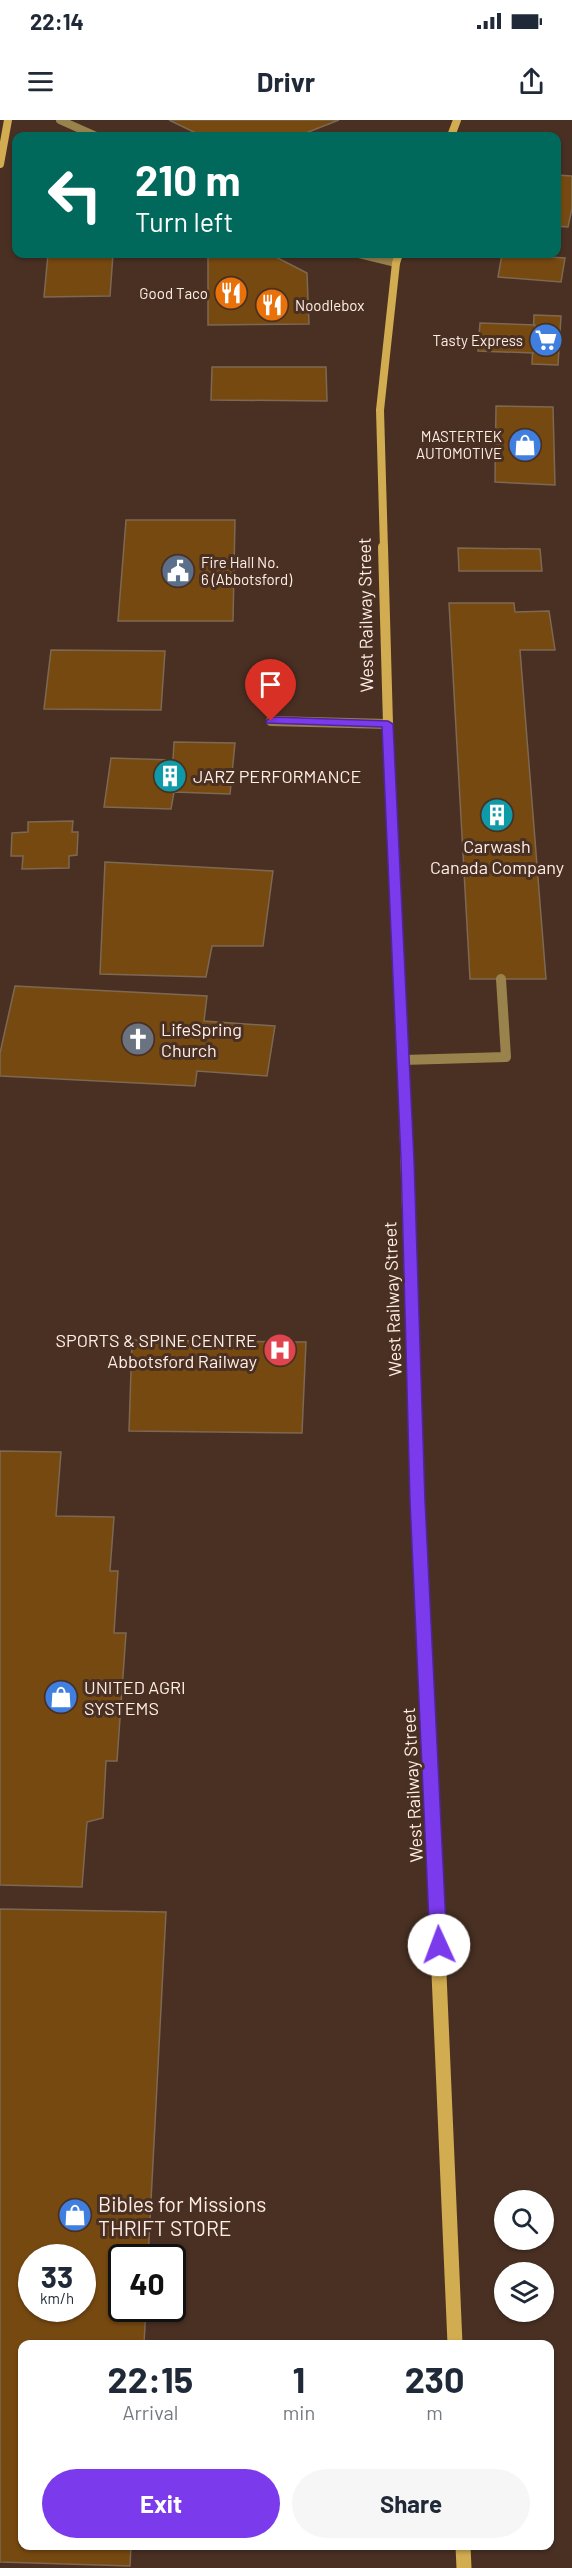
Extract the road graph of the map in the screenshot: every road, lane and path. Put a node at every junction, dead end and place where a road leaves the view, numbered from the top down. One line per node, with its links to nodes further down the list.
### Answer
1 (8, 120): 4 (street)
2 (60, 120): 3 (street)
3 (87, 132)
4 (0, 164)
5 (398, 258): 7 (street, West Railway Street)
6 (271, 721): 7 (street)
7 (388, 724): 9 (street, West Railway Street)
8 (501, 979): 9 (street)
9 (403, 1060): 10 (street, West Railway Street)
10 (455, 2340)
11 (463, 2550): 12 (street)
12 (464, 2568)

